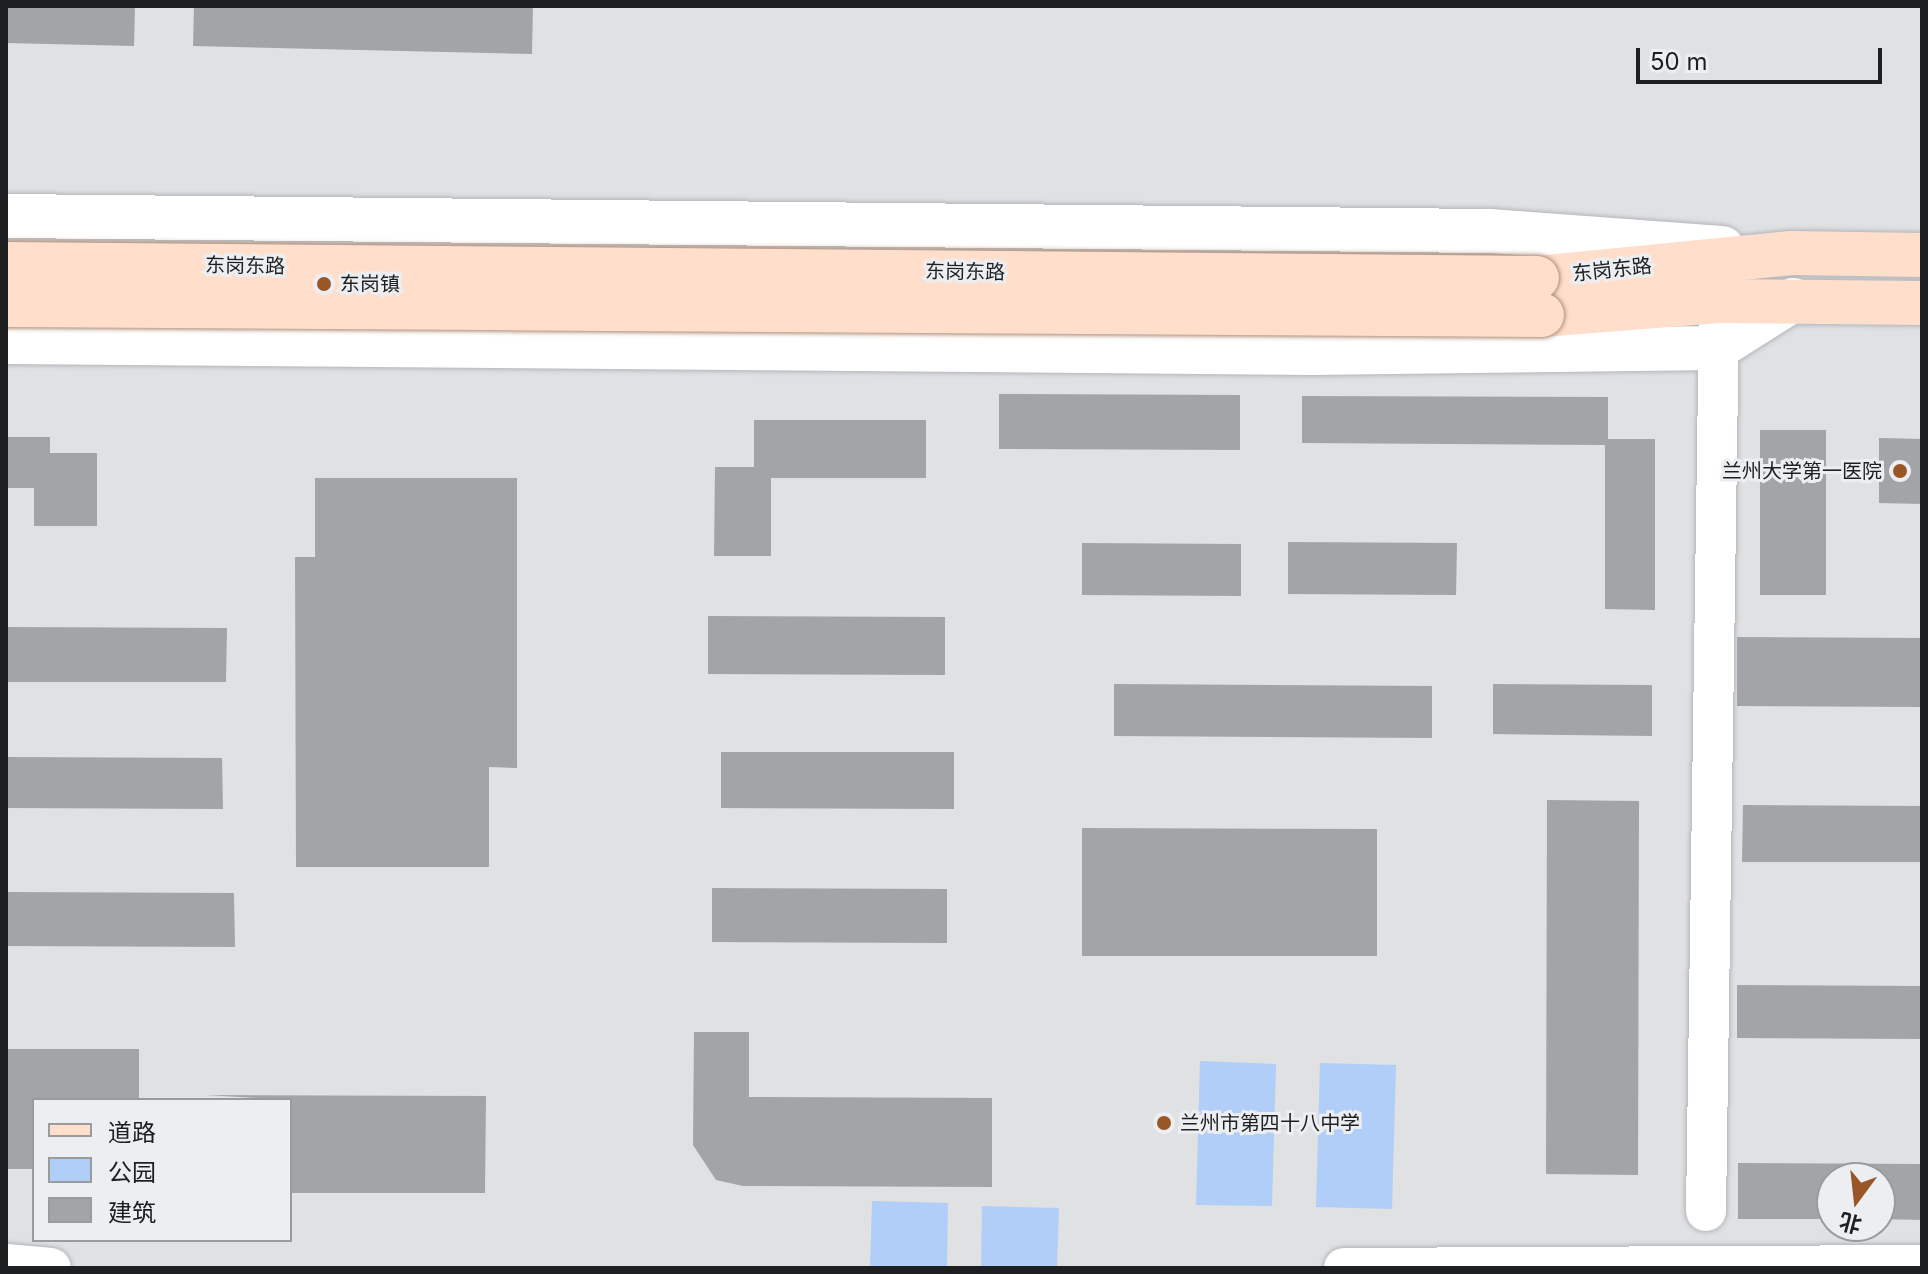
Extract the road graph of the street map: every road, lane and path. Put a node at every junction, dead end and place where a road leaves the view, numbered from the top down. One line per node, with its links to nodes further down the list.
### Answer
1 (6, 216): 2 (street)
2 (327, 219): 3 (street); 12 (street)
3 (1792, 253): 4 (main road, 东岗东路); 6 (main road, 东岗东路)
4 (1922, 255)
5 (6, 264): 6 (main road, 东岗东路, bridge)
6 (1539, 296): 8 (main road, 东岗东路); 10 (main road, 东岗东路, bridge)
7 (1793, 300): 8 (main road, 东岗东路); 9 (main road, 东岗东路); 13 (street)
8 (1721, 301): 13 (street)
9 (1922, 303)
10 (6, 305)
11 (6, 342): 12 (street)
12 (322, 345): 13 (street)
13 (1717, 348): 14 (street)
14 (1706, 1211)
15 (6, 1264): 17 (street)
16 (1922, 1265): 18 (street)
17 (51, 1268)
18 (1344, 1268)

